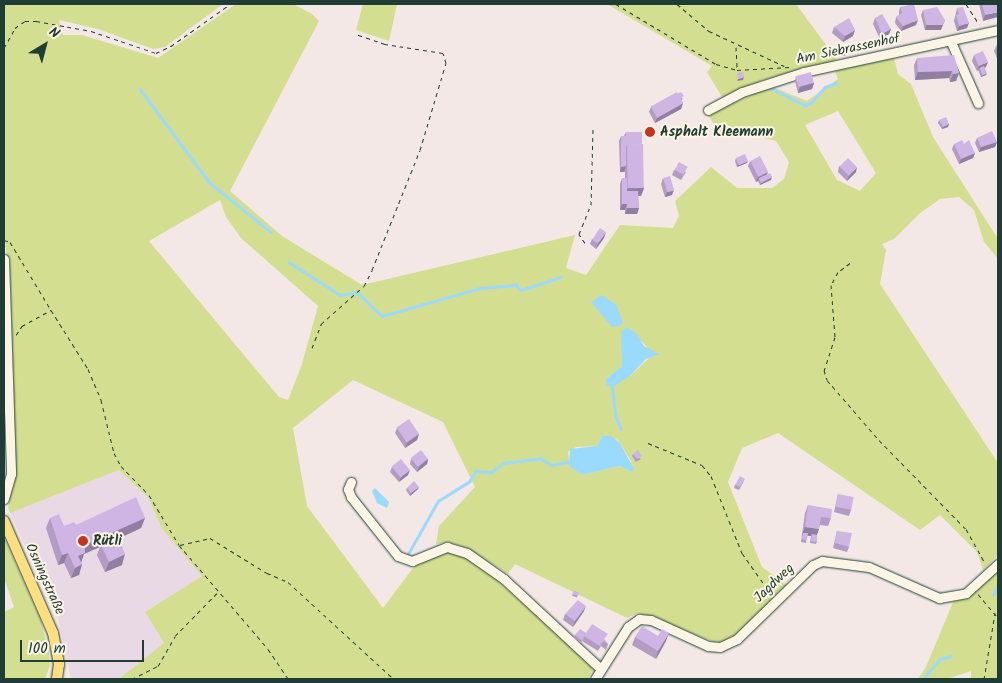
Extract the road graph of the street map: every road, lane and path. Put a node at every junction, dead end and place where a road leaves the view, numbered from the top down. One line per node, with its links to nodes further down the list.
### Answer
1 (230, 4): 10 (path)
2 (616, 4): 11 (path)
3 (677, 4): 9 (path)
4 (966, 4): 6 (path)
5 (998, 30): 6 (street, Am Siebrassenhof)
6 (984, 33): 8 (street, Am Siebrassenhof)
7 (356, 34): 21 (path)
8 (951, 42): 12 (street); 13 (street, Am Siebrassenhof)
9 (736, 46): 11 (path); 11 (path)
10 (4, 48)
11 (737, 70)
12 (978, 103)
13 (708, 110)
14 (593, 126): 16 (path)
15 (4, 240): 19 (path)
16 (585, 243)
17 (4, 259): 24 (street)
18 (850, 263): 28 (path)
19 (51, 310): 20 (path); 26 (path)
20 (22, 326)
21 (312, 348)
22 (648, 443): 31 (path)
23 (351, 482): 35 (street)
24 (4, 499)
25 (4, 521): 36 (main road, Osningstraße)
26 (179, 545): 30 (path); 39 (path)
27 (998, 564): 28 (street, Jagdweg)
28 (988, 574): 29 (street, Jagdweg)
29 (975, 587): 31 (street, Jagdweg); 33 (path)
30 (218, 592): 37 (path); 38 (path)
31 (777, 600): 35 (street, Jagdweg)
32 (998, 612): 33 (path)
33 (995, 613): 34 (path); 41 (path)
34 (998, 618)
35 (601, 669): 40 (street, Jagdweg)
36 (57, 679)
37 (132, 679)
38 (288, 679)
39 (394, 679)
40 (595, 679)
41 (984, 679)

